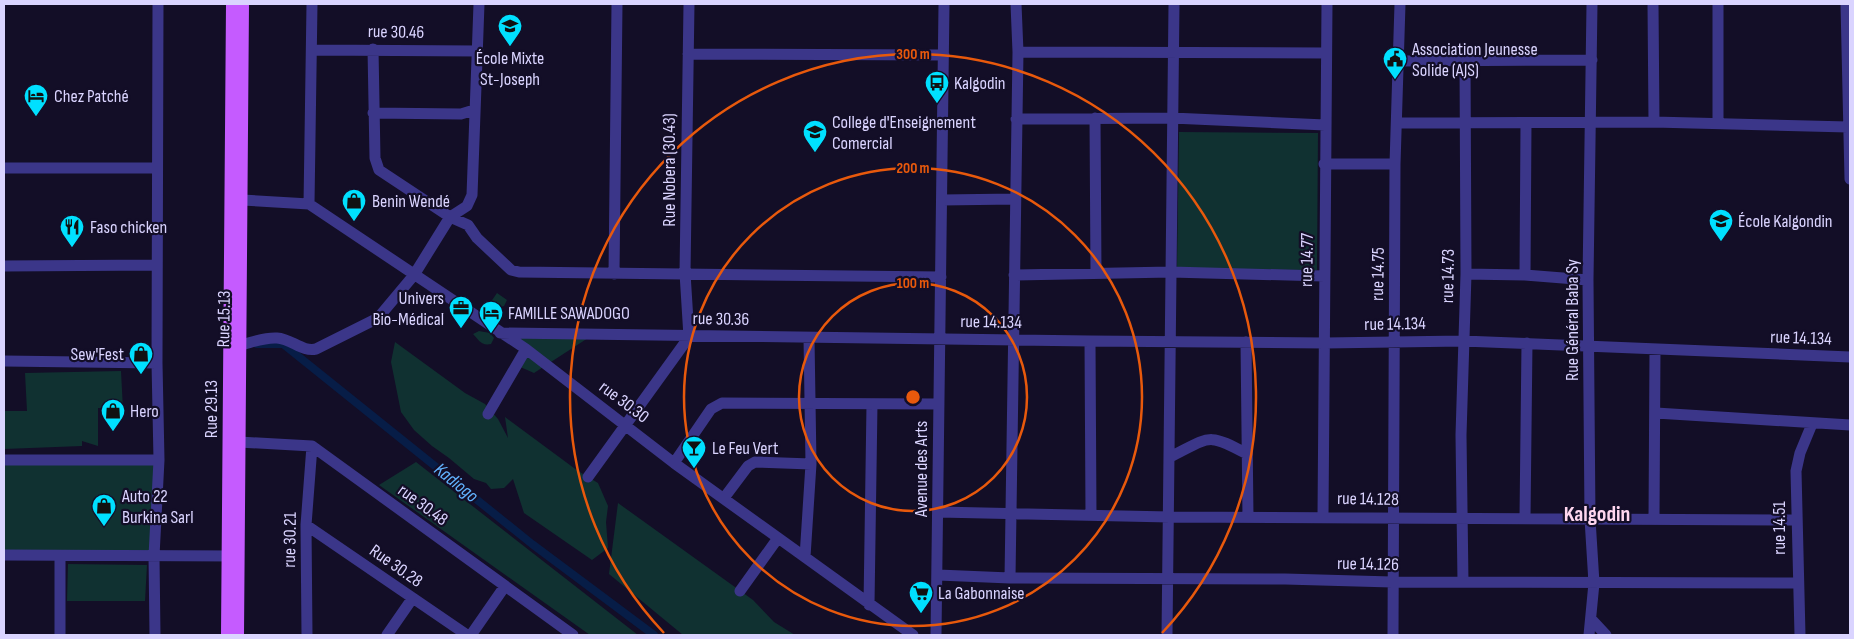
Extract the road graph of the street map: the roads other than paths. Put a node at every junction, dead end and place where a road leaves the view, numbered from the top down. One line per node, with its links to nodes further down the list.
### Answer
1 (158, 4): 44 (street)
2 (232, 4): 118 (main road, Rue 29.13)
3 (243, 4): 47 (main road, Rue 15.13)
4 (312, 4): 18 (street)
5 (479, 4): 19 (street)
6 (616, 4): 56 (street)
7 (689, 4): 22 (street, Rue Nobera (30.43))
8 (944, 4): 24 (street, Avenue des Arts)
9 (1016, 4): 20 (street)
10 (1174, 4): 23 (street)
11 (1327, 4): 21 (street, rue 14.77)
12 (1400, 4): 27 (street, rue 14.75)
13 (1592, 4): 26 (street, Rue Général Baba Sy)
14 (1653, 4): 36 (street)
15 (1718, 4): 38 (street)
16 (1846, 4): 40 (street)
17 (373, 49): 18 (street, rue 30.46); 19 (street, rue 30.46); 29 (street)
18 (313, 50): 49 (street)
19 (478, 51): 28 (street)
20 (1018, 52): 23 (street); 32 (street)
21 (1326, 53): 23 (street); 39 (street, rue 14.77)
22 (688, 54): 24 (street); 54 (street, Rue Nobera (30.43))
23 (1173, 54): 31 (street)
24 (944, 56): 48 (street, Avenue des Arts)
25 (1466, 60): 26 (street); 27 (street); 34 (street, rue 14.73)
26 (1592, 60): 35 (street, Rue Général Baba Sy)
27 (1398, 61): 33 (street, rue 14.75)
28 (474, 110): 29 (street); 50 (street)
29 (373, 113): 50 (street)
30 (1095, 118): 31 (street); 32 (street); 55 (street)
31 (1172, 118): 39 (street); 53 (street)
32 (1016, 119): 46 (street)
33 (1398, 122): 34 (street); 42 (street, rue 14.75)
34 (1464, 122): 37 (street); 57 (street, rue 14.73)
35 (1591, 122): 36 (street); 37 (street); 63 (street, Rue Général Baba Sy)
36 (1654, 122): 38 (street)
37 (1526, 123): 60 (street)
38 (1718, 123): 40 (street)
39 (1325, 126): 41 (street, rue 14.77)
40 (1848, 127): 45 (street)
41 (1324, 164): 42 (street); 61 (street, rue 14.77)
42 (1395, 164): 71 (street, rue 14.75)
43 (4, 168): 44 (street)
44 (157, 168): 51 (street)
45 (1850, 179)
46 (1014, 199): 48 (street); 59 (street)
47 (242, 200): 49 (street); 76 (main road, Rue 15.13)
48 (942, 200): 62 (street, Avenue des Arts)
49 (309, 204): 58 (street, rue 30.30)
50 (450, 217): 56 (street); 58 (street)
51 (158, 265): 52 (street); 82 (street)
52 (4, 266)
53 (1171, 272): 55 (street); 61 (street); 70 (street)
54 (685, 273): 56 (street); 62 (street); 65 (street, Rue Nobera (30.43))
55 (1096, 273): 59 (street)
56 (614, 274)
57 (1466, 274): 60 (street); 72 (street, rue 14.73)
58 (414, 275): 64 (street, rue 30.30); 76 (street)
59 (1014, 275): 68 (street)
60 (1525, 275): 63 (street)
61 (1324, 276): 74 (street, rue 14.77)
62 (941, 277): 67 (street, Avenue des Arts)
63 (1588, 280): 77 (street, Rue Général Baba Sy)
64 (500, 333): 65 (street, rue 30.36); 78 (street, rue 30.30)
65 (689, 337): 66 (street, rue 30.36); 88 (street)
66 (809, 338): 67 (street, rue 30.36); 83 (street)
67 (940, 338): 68 (street, rue 14.134); 85 (street, Avenue des Arts)
68 (1013, 340): 69 (street, rue 14.134); 102 (street)
69 (1090, 341): 70 (street, rue 14.134); 103 (street)
70 (1170, 341): 73 (street, rue 14.134); 94 (street)
71 (1394, 341): 72 (street, rue 14.134); 74 (street, rue 14.134); 108 (street, rue 14.75)
72 (1463, 341): 75 (street, rue 14.134); 107 (street, rue 14.73)
73 (1246, 342): 74 (street, rue 14.134); 93 (street)
74 (1325, 343): 104 (street, rue 14.77)
75 (1527, 343): 77 (street, rue 14.134); 109 (street)
76 (241, 345): 91 (main road, Rue 15.13)
77 (1589, 345): 79 (street, rue 14.134); 111 (street, Rue Général Baba Sy)
78 (526, 349): 86 (street); 88 (street, rue 30.30)
79 (1655, 349): 80 (street, rue 14.134); 87 (street)
80 (1850, 357)
81 (4, 361): 82 (street)
82 (157, 363): 96 (street)
83 (809, 403): 84 (street); 97 (street); 98 (street)
84 (872, 404): 85 (street); 130 (street)
85 (939, 404): 101 (street, Avenue des Arts)
86 (488, 414)
87 (1656, 414): 89 (street); 110 (street)
88 (625, 424): 97 (street, rue 30.30); 99 (street)
89 (1812, 424): 90 (street); 112 (street, rue 14.51)
90 (1850, 425)
91 (239, 442): 92 (street); 118 (main road, Rue 15.13)
92 (312, 446): 113 (street, rue 30.21); 127 (street, rue 30.48)
93 (1247, 454): 94 (street); 106 (street)
94 (1170, 457): 105 (street)
95 (4, 460): 96 (street)
96 (159, 460): 117 (street)
97 (674, 463): 100 (street, rue 30.30)
98 (810, 464): 100 (street); 119 (street)
99 (588, 477)
100 (724, 498): 114 (street, rue 30.30)
101 (939, 512): 102 (street, rue 14.128); 120 (street, Avenue des Arts)
102 (1012, 513): 103 (street, rue 14.128); 121 (street)
103 (1091, 515): 105 (street, rue 14.128)
104 (1323, 516): 106 (street, rue 14.128); 108 (street, rue 14.128)
105 (1170, 517): 106 (street, rue 14.128); 122 (street)
106 (1248, 517)
107 (1461, 517): 108 (street, rue 14.128); 109 (street, rue 14.128); 124 (street, rue 14.73)
108 (1392, 518): 123 (street, rue 14.75)
109 (1525, 518): 111 (street, rue 14.128)
110 (1654, 518): 111 (street, rue 14.128); 112 (street, rue 14.128)
111 (1590, 519): 125 (street, Rue Général Baba Sy)
112 (1797, 520): 126 (street, rue 14.51)
113 (306, 526): 129 (street, Rue 30.28); 137 (street, rue 30.21)
114 (778, 538): 119 (street, rue 30.30); 128 (street)
115 (4, 555): 116 (street)
116 (60, 556): 117 (street); 133 (street)
117 (154, 556): 118 (street); 134 (street)
118 (234, 556): 135 (main road, Rue 29.13); 136 (main road, Rue 15.13)
119 (805, 557): 130 (street, rue 30.30)
120 (938, 575): 121 (street, rue 14.126); 143 (street, Avenue des Arts)
121 (1010, 578): 122 (street, rue 14.126)
122 (1169, 580): 123 (street, rue 14.126); 144 (street)
123 (1392, 582): 124 (street, rue 14.126); 145 (street, rue 14.75)
124 (1462, 582): 125 (street, rue 14.126)
125 (1594, 583): 126 (street, rue 14.126); 131 (street, Rue Général Baba Sy)
126 (1797, 583): 148 (street, rue 14.51)
127 (505, 586): 132 (street, rue 30.48); 140 (street)
128 (740, 591)
129 (412, 598): 138 (street); 139 (street, Rue 30.28)
130 (869, 605): 142 (street, rue 30.30)
131 (1592, 620): 146 (street, Rue Général Baba Sy); 147 (street)
132 (556, 631): 141 (street, rue 30.48)
133 (60, 635)
134 (154, 635)
135 (227, 635)
136 (238, 635)
137 (307, 635)
138 (387, 635)
139 (466, 635)
140 (471, 635)
141 (573, 635)
142 (913, 635)
143 (936, 635)
144 (1167, 635)
145 (1393, 635)
146 (1589, 635)
147 (1606, 635)
148 (1800, 635)

